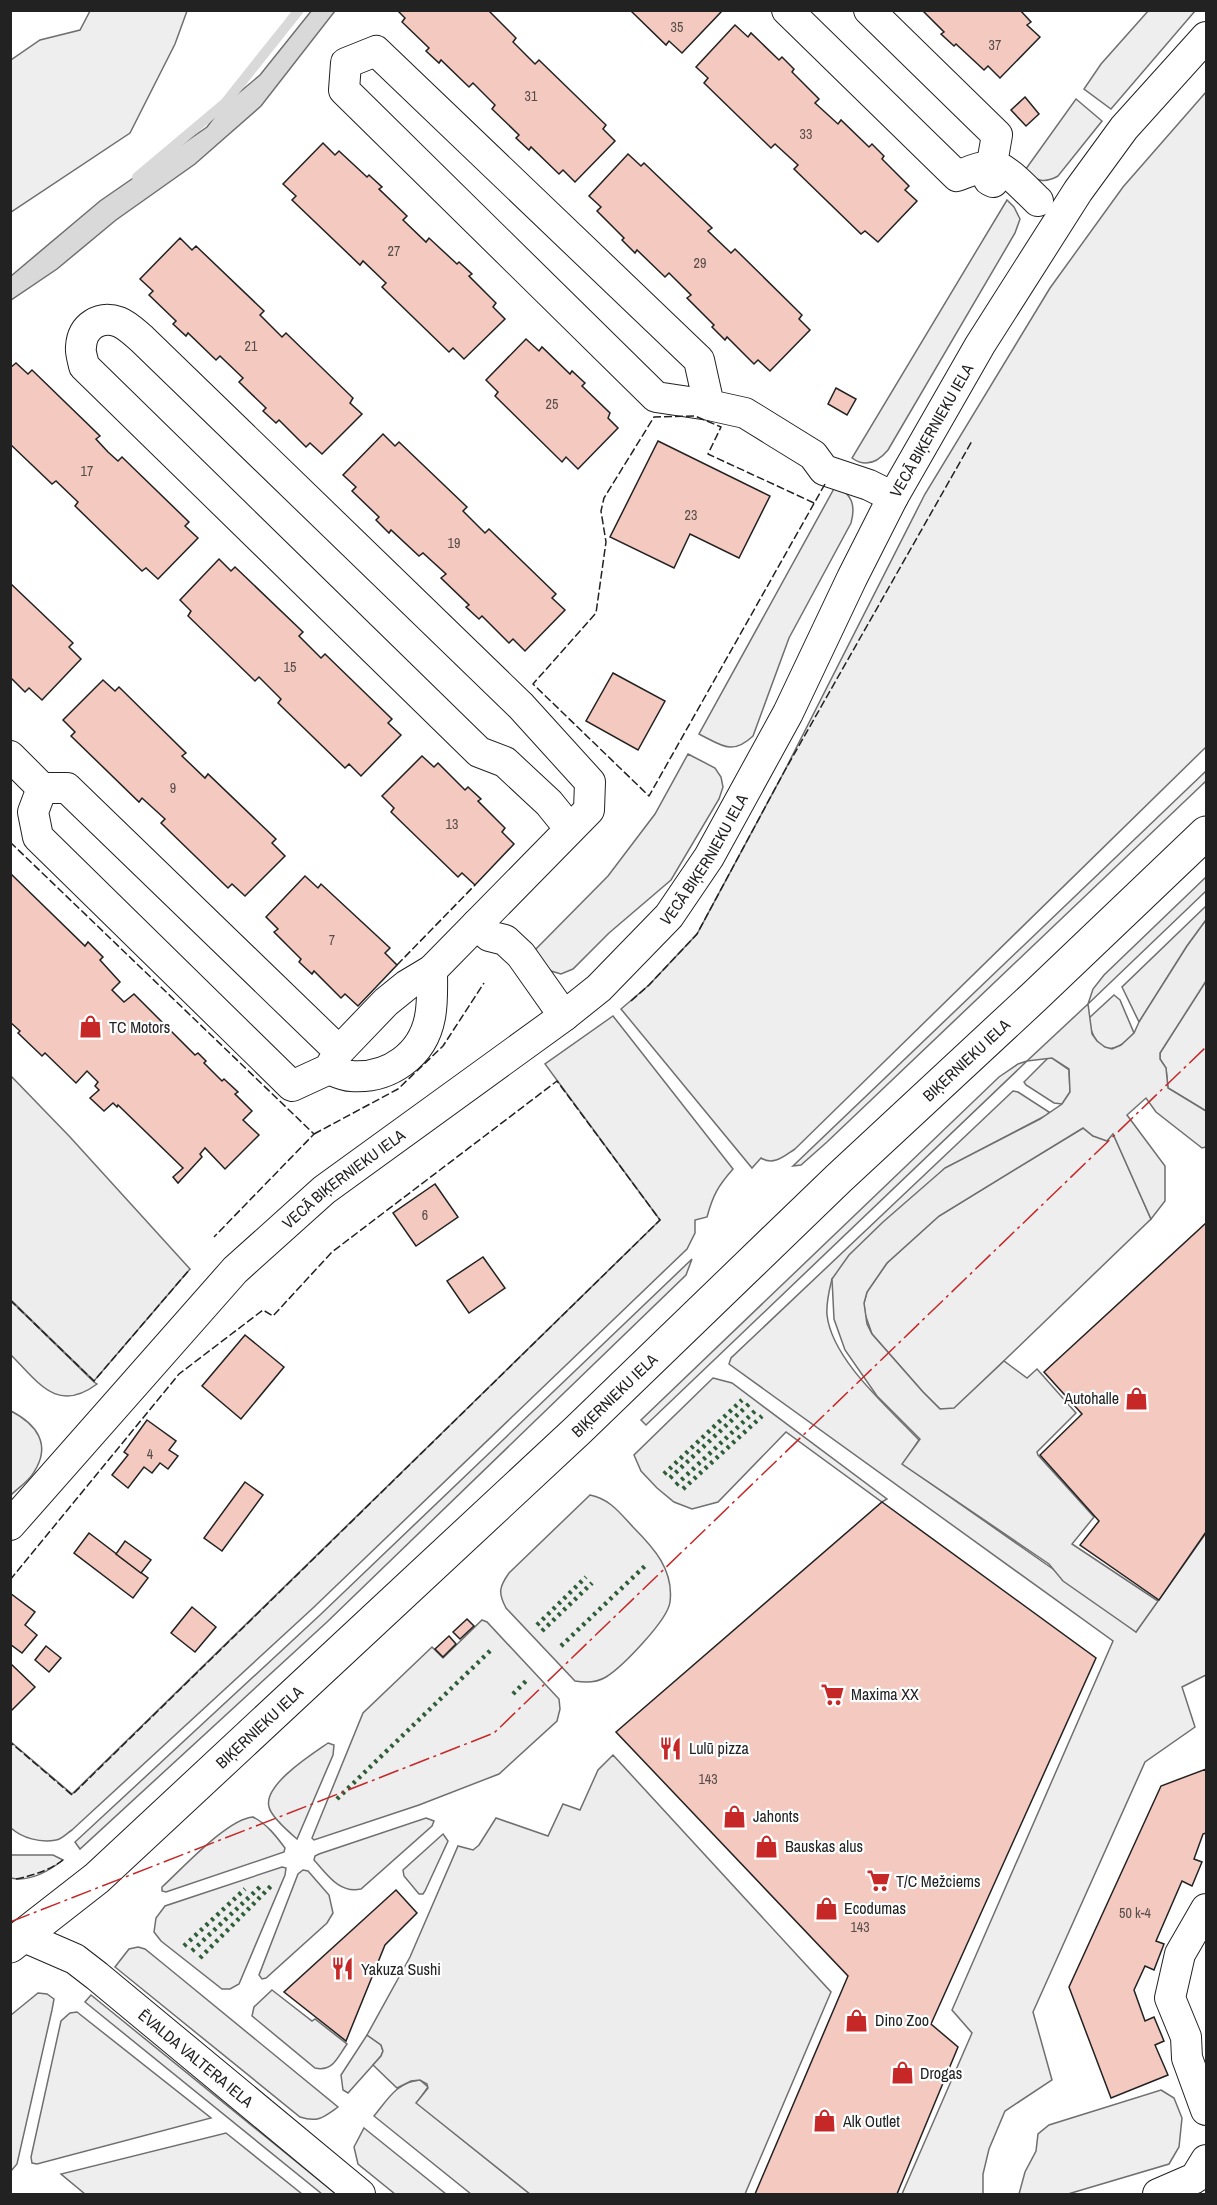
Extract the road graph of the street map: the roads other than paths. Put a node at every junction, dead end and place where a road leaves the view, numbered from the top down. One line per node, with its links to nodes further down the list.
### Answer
1 (787, 10): 4 (street)
2 (869, 10): 4 (street)
3 (1206, 37): 5 (street, VECĀ BIĶERNIEKU IELA)
4 (999, 170): 5 (street)
5 (1050, 208): 7 (street, VECĀ BIĶERNIEKU IELA)
6 (709, 405): 6 (street); 7 (street)
7 (881, 491): 14 (street, VECĀ BIĶERNIEKU IELA)
8 (10, 756): 9 (street)
9 (42, 788): 15 (street); 15 (street)
10 (570, 829): 10 (street); 12 (street)
11 (1206, 833): 18 (main road, BIĶERNIEKU IELA)
12 (483, 930): 13 (street); 14 (street)
13 (432, 970): 15 (street); 15 (street)
14 (564, 1016): 16 (street, VECĀ BIĶERNIEKU IELA)
15 (334, 1060)
16 (10, 1525)
17 (1206, 1909): 19 (street)
18 (14, 1937): 22 (street, ĒVALDA VALTERA IELA)
19 (1196, 2030): 20 (street)
20 (1206, 2110)
21 (1206, 2160): 23 (street)
22 (360, 2194)
23 (1158, 2194)

